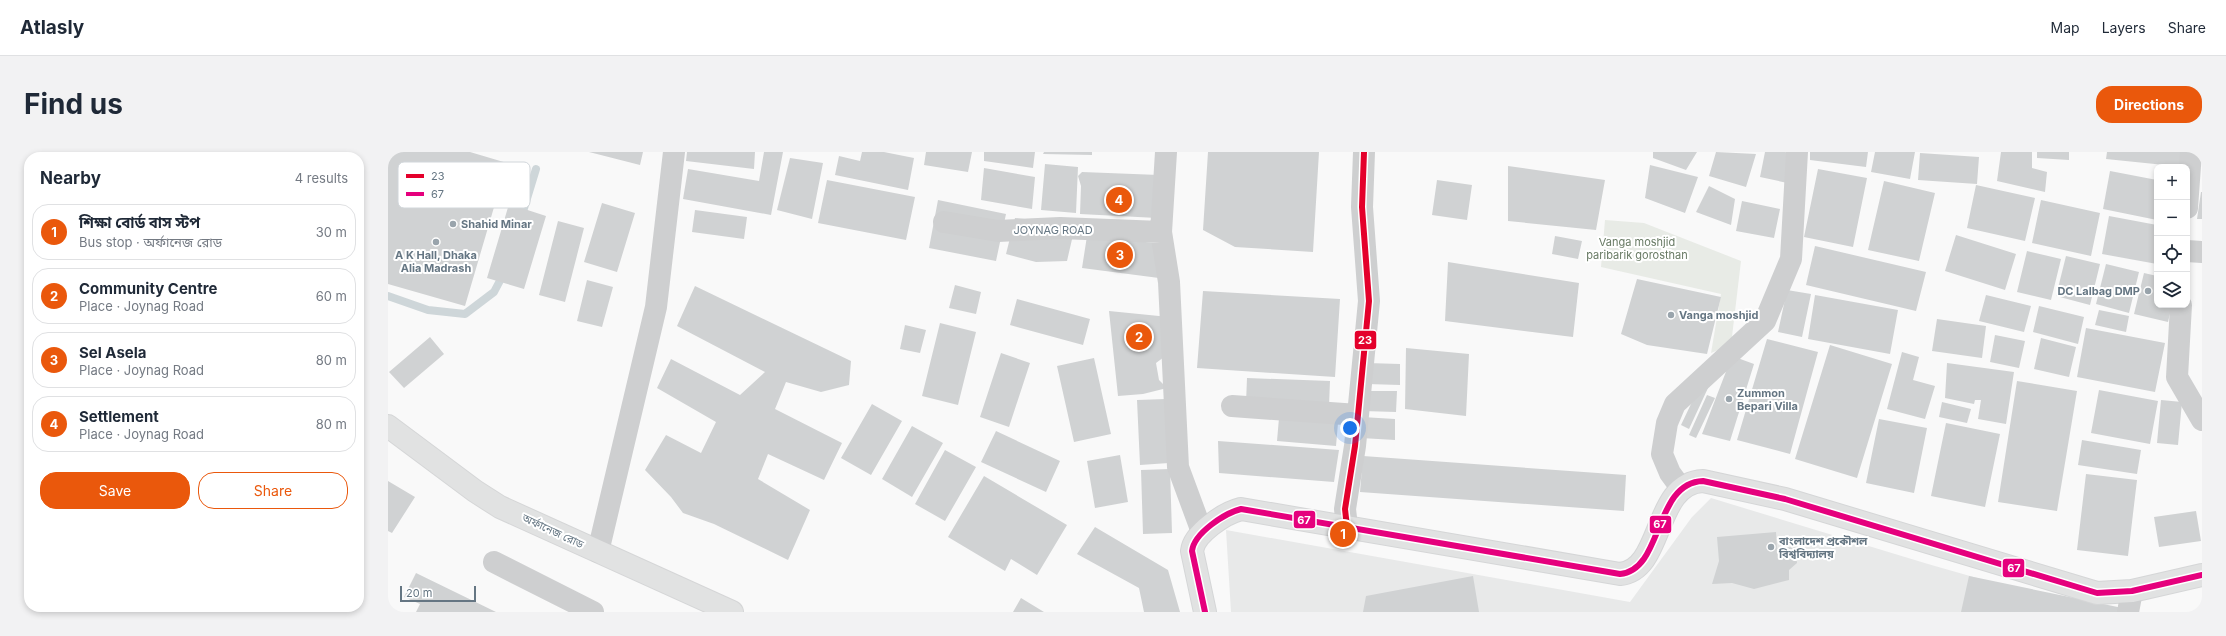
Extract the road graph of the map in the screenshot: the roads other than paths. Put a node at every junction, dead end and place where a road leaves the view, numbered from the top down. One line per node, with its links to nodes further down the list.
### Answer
1 (674, 152): 19 (street)
2 (1166, 152): 8 (street)
3 (1364, 152): 13 (street)
4 (1797, 152): 16 (street)
5 (2191, 152): 6 (street)
6 (2188, 200)
7 (944, 222): 8 (street, JOYNAG ROAD)
8 (1161, 232): 18 (street)
9 (2190, 252): 10 (street)
10 (2202, 252)
11 (2181, 308): 14 (street)
12 (1232, 406): 13 (street)
13 (1358, 415): 17 (street)
14 (2202, 420)
15 (388, 426): 19 (main road, অর্ফানেজ রোড)
16 (1682, 488): 17 (main road); 22 (main road)
17 (1347, 527): 18 (main road)
18 (1202, 532): 25 (main road)
19 (598, 552): 24 (main road, অর্ফানেজ রোড)
20 (494, 562): 23 (street)
21 (2202, 575): 22 (main road)
22 (2130, 602)
23 (593, 612)
24 (732, 612)
25 (1205, 612)

